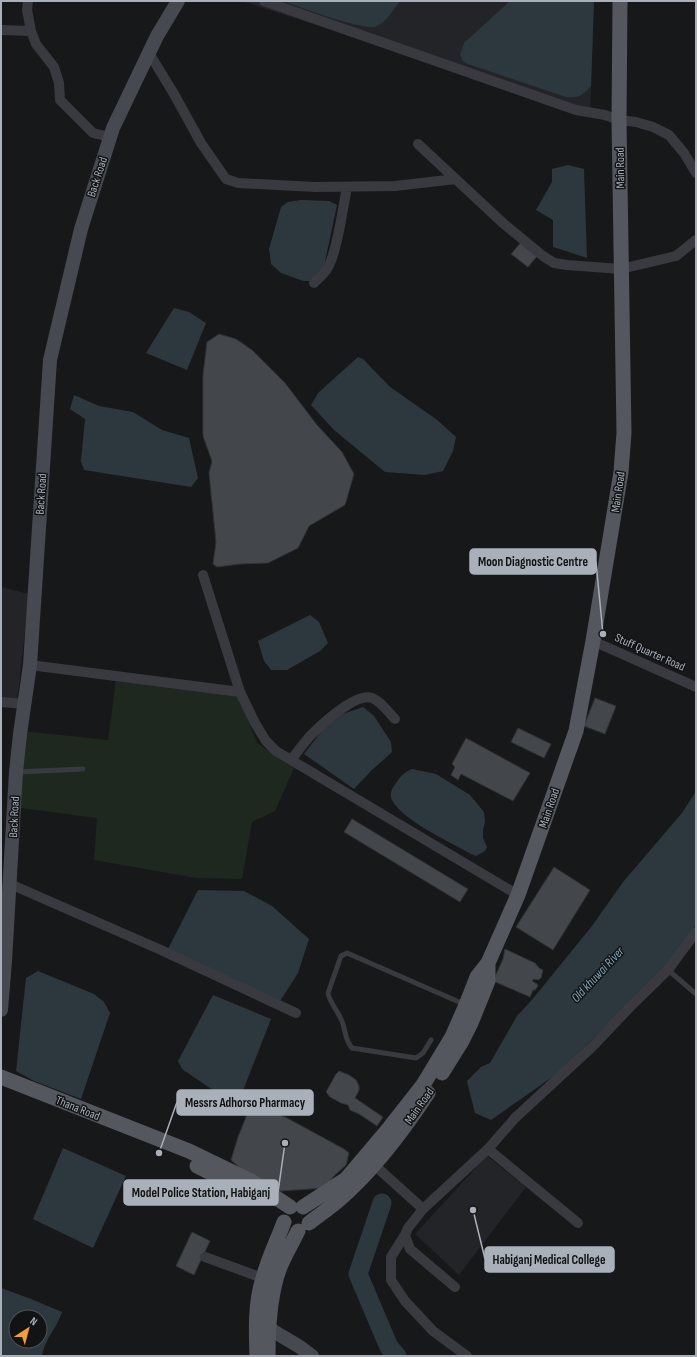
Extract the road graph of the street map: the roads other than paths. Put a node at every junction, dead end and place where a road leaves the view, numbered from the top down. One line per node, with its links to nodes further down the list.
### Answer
1 (28, 1): 6 (street)
2 (178, 1): 7 (street, Back Road)
3 (264, 1): 8 (street)
4 (620, 1): 8 (main road, Main Road)
5 (1, 30): 6 (street)
6 (31, 31): 9 (street)
7 (149, 53): 9 (street, Back Road); 13 (street)
8 (619, 120): 11 (street); 15 (main road, Main Road)
9 (110, 137): 19 (street, Back Road)
10 (418, 144): 12 (street)
11 (696, 173)
12 (456, 178): 13 (street); 15 (street)
13 (346, 187): 16 (street)
14 (696, 240): 15 (street)
15 (621, 269): 18 (main road, Main Road)
16 (314, 283)
17 (203, 575): 21 (street)
18 (593, 641): 20 (street, Stuff Quarter Road); 29 (main road, Main Road)
19 (30, 665): 21 (street); 23 (street, Back Road)
20 (696, 687)
21 (240, 692): 25 (street)
22 (1, 702): 23 (street)
23 (25, 704): 27 (street, Back Road)
24 (394, 719): 25 (street)
25 (291, 760): 29 (street)
26 (82, 769): 27 (lane)
27 (16, 772): 28 (street, Back Road)
28 (10, 884): 31 (street, Back Road); 37 (street)
29 (518, 896): 32 (main road, Main Road)
30 (696, 932): 33 (street)
31 (3, 960): 36 (street, Back Road)
32 (488, 964): 35 (main road, Main Road); 41 (main road, Main Road)
33 (668, 970): 34 (lane); 40 (street)
34 (696, 994)
35 (466, 1005): 38 (lane); 41 (main road, Main Road)
36 (1, 1010)
37 (296, 1013)
38 (431, 1040)
39 (1, 1077): 43 (main road, Thana Road)
40 (488, 1149): 42 (street); 44 (street)
41 (370, 1161): 42 (street); 43 (main road, Main Road); 45 (main road, Main Road)
42 (422, 1209): 46 (street)
43 (290, 1212): 45 (main road, Thana Road); 45 (main road); 48 (main road, Main Road)
44 (578, 1223)
45 (303, 1227): 48 (main road, Main Road)
46 (405, 1235): 49 (street); 54 (street)
47 (205, 1257): 48 (street)
48 (269, 1281): 50 (main road, Main Road); 51 (main road, Main Road)
49 (456, 1287)
50 (268, 1328): 52 (main road, Main Road); 53 (street)
51 (257, 1356)
52 (268, 1356)
53 (312, 1356)
54 (467, 1356)

